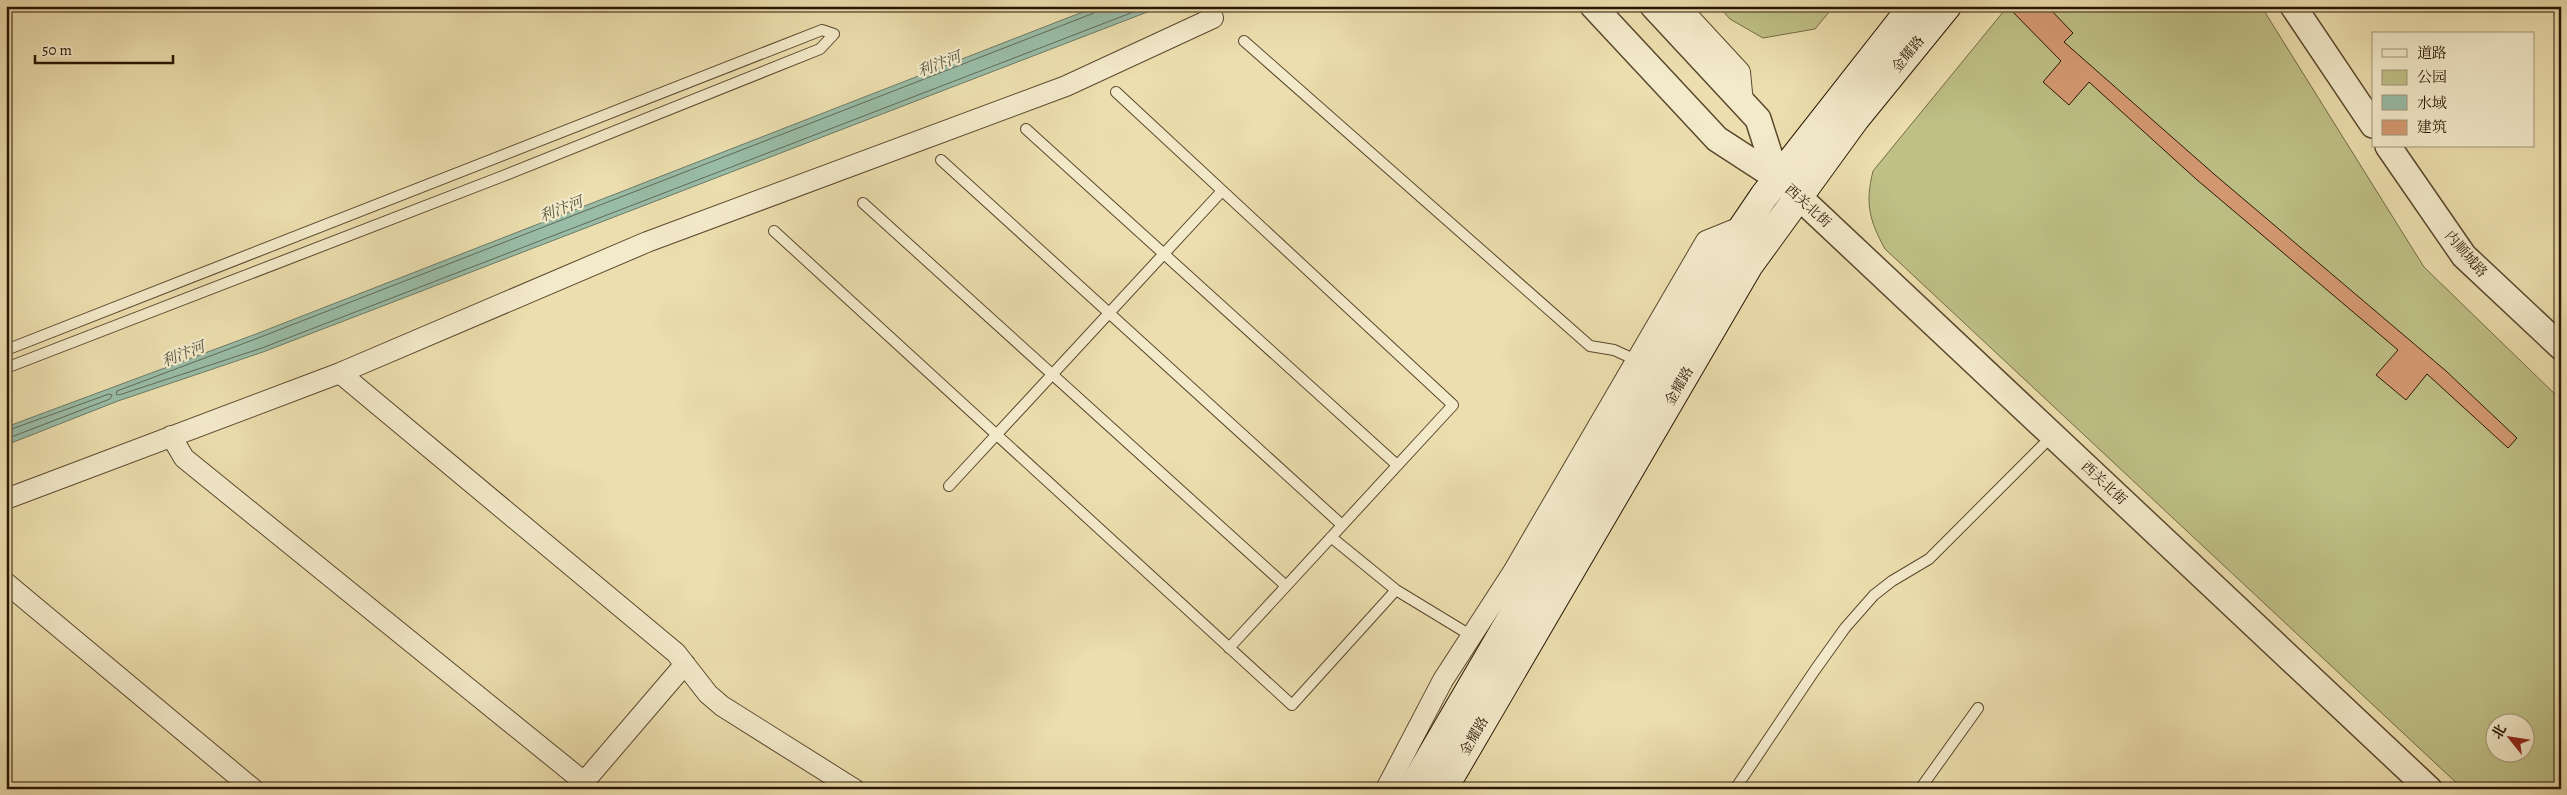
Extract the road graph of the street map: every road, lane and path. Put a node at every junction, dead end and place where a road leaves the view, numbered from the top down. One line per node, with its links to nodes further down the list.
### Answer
1 (1593, 6): 15 (street, 西关北街)
2 (1653, 6): 10 (street, 西关北街)
3 (1679, 6): 10 (street)
4 (1913, 6): 15 (main road, 金耀路)
5 (1947, 6): 17 (main road, 金耀路)
6 (2293, 6): 11 (street)
7 (1213, 18): 27 (street)
8 (1244, 41): 25 (lane)
9 (1116, 92): 16 (lane)
10 (1743, 103): 15 (street, 西关北街)
11 (2372, 124)
12 (1026, 129): 21 (lane)
13 (2389, 148): 23 (street, 内顺城路)
14 (941, 160): 22 (lane)
15 (1777, 178): 17 (street, 西关北街); 19 (main road, 金耀路)
16 (1222, 191): 21 (lane); 32 (lane)
17 (1798, 196): 30 (street, 西关北街); 44 (main road, 金耀路)
18 (863, 203): 28 (lane)
19 (1743, 226): 25 (street); 40 (main road, 金耀路)
20 (774, 231): 29 (lane)
21 (1164, 254): 22 (lane); 32 (lane)
22 (1109, 313): 28 (lane); 35 (lane)
23 (2561, 347)
24 (6, 350): 26 (lane)
25 (1636, 360): 40 (street)
26 (6, 368)
27 (340, 374): 31 (street); 42 (street)
28 (1052, 374): 29 (lane); 38 (lane)
29 (996, 435): 33 (lane); 41 (lane)
30 (2053, 435): 50 (lane); 52 (street, 西关北街)
31 (171, 436): 34 (street); 45 (street)
32 (1397, 465): 35 (lane)
33 (949, 486)
34 (6, 499)
35 (1342, 525): 36 (lane)
36 (1330, 537): 38 (lane); 39 (lane)
37 (6, 583): 46 (street)
38 (1286, 586): 41 (lane)
39 (1396, 590): 40 (lane); 41 (lane)
40 (1482, 642): 48 (street); 49 (main road, 金耀路)
41 (1228, 648)
42 (686, 664): 45 (street); 47 (street)
43 (1978, 708): 51 (lane)
44 (1449, 784)
45 (581, 786)
46 (253, 789)
47 (854, 789)
48 (1386, 789)
49 (1412, 789)
50 (1735, 789)
51 (1920, 789)
52 (2430, 789)

